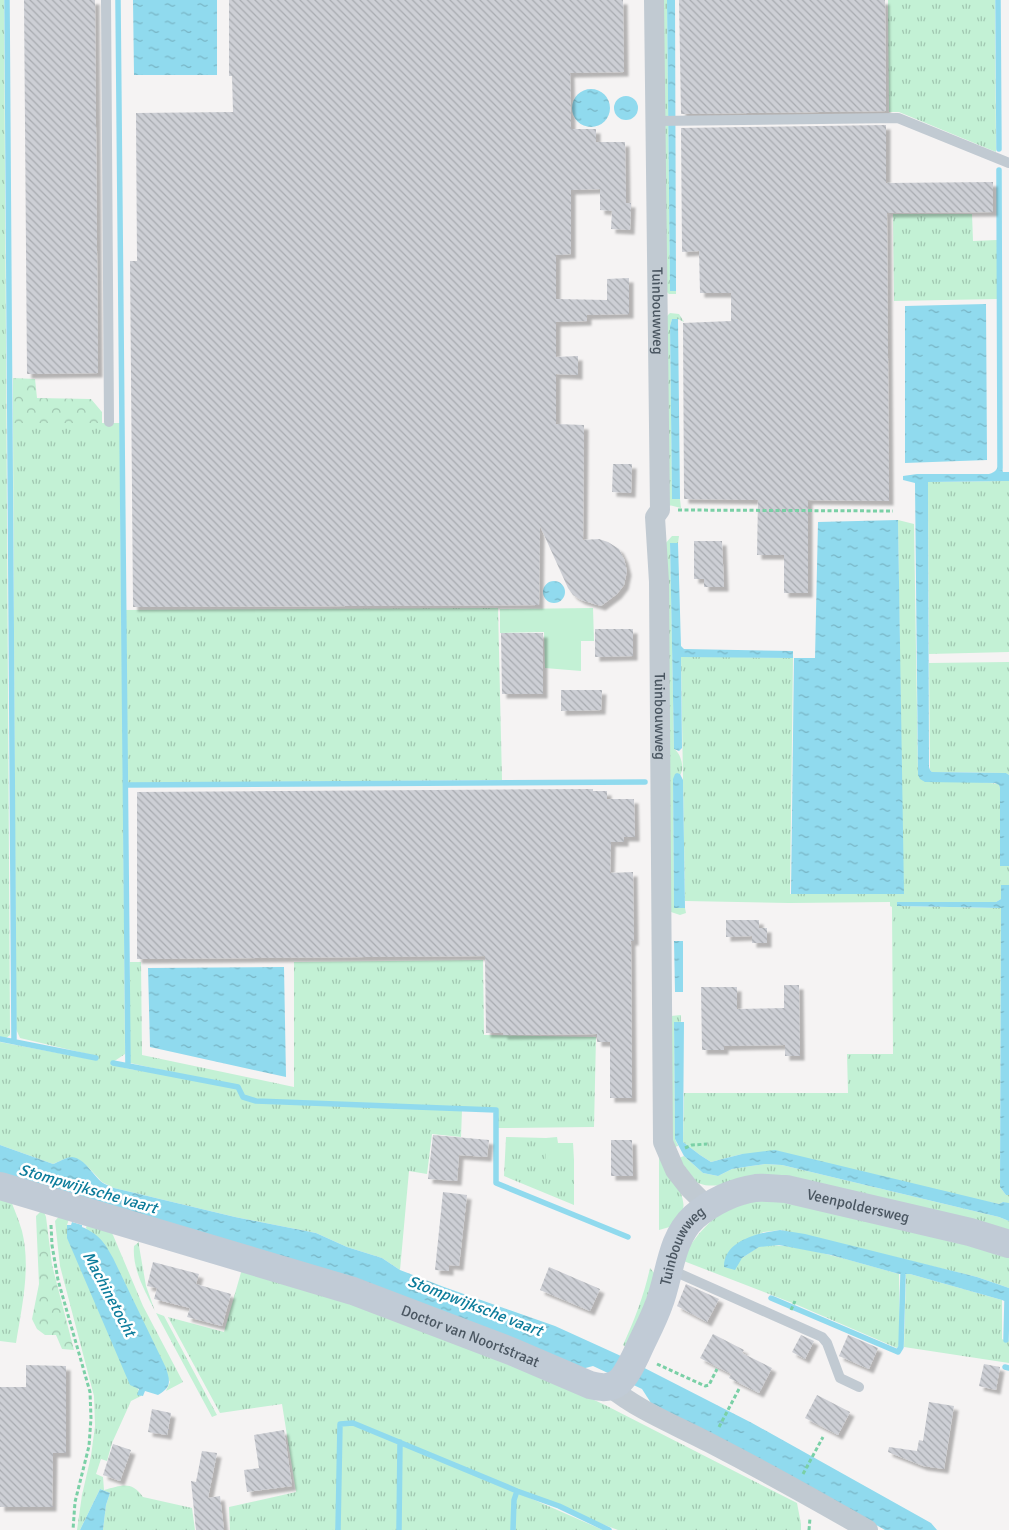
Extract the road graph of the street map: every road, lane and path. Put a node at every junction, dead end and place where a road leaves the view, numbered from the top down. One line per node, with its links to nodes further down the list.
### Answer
1 (106, 0): 5 (lane)
2 (654, 0): 3 (street, Tuinbouwweg)
3 (661, 120): 4 (lane); 6 (street, Tuinbouwweg)
4 (1009, 163)
5 (109, 422)
6 (660, 510): 7 (path); 12 (street, Tuinbouwweg)
7 (893, 511)
8 (707, 1144): 9 (path)
9 (692, 1145)
10 (0, 1186): 11 (street, Doctor van Noortstraat)
11 (47, 1200): 17 (street, Doctor van Noortstraat); 23 (path)
12 (708, 1207): 13 (street, Veenpoldersweg); 14 (street, Tuinbouwweg)
13 (1009, 1244)
14 (668, 1268): 15 (street, Tuinbouwweg); 19 (lane)
15 (636, 1355): 16 (path); 17 (street, Tuinbouwweg)
16 (717, 1369)
17 (614, 1384): 24 (street)
18 (740, 1387): 20 (path)
19 (859, 1387)
20 (718, 1429)
21 (823, 1437): 22 (path)
22 (802, 1476)
23 (73, 1530)
24 (868, 1530)

